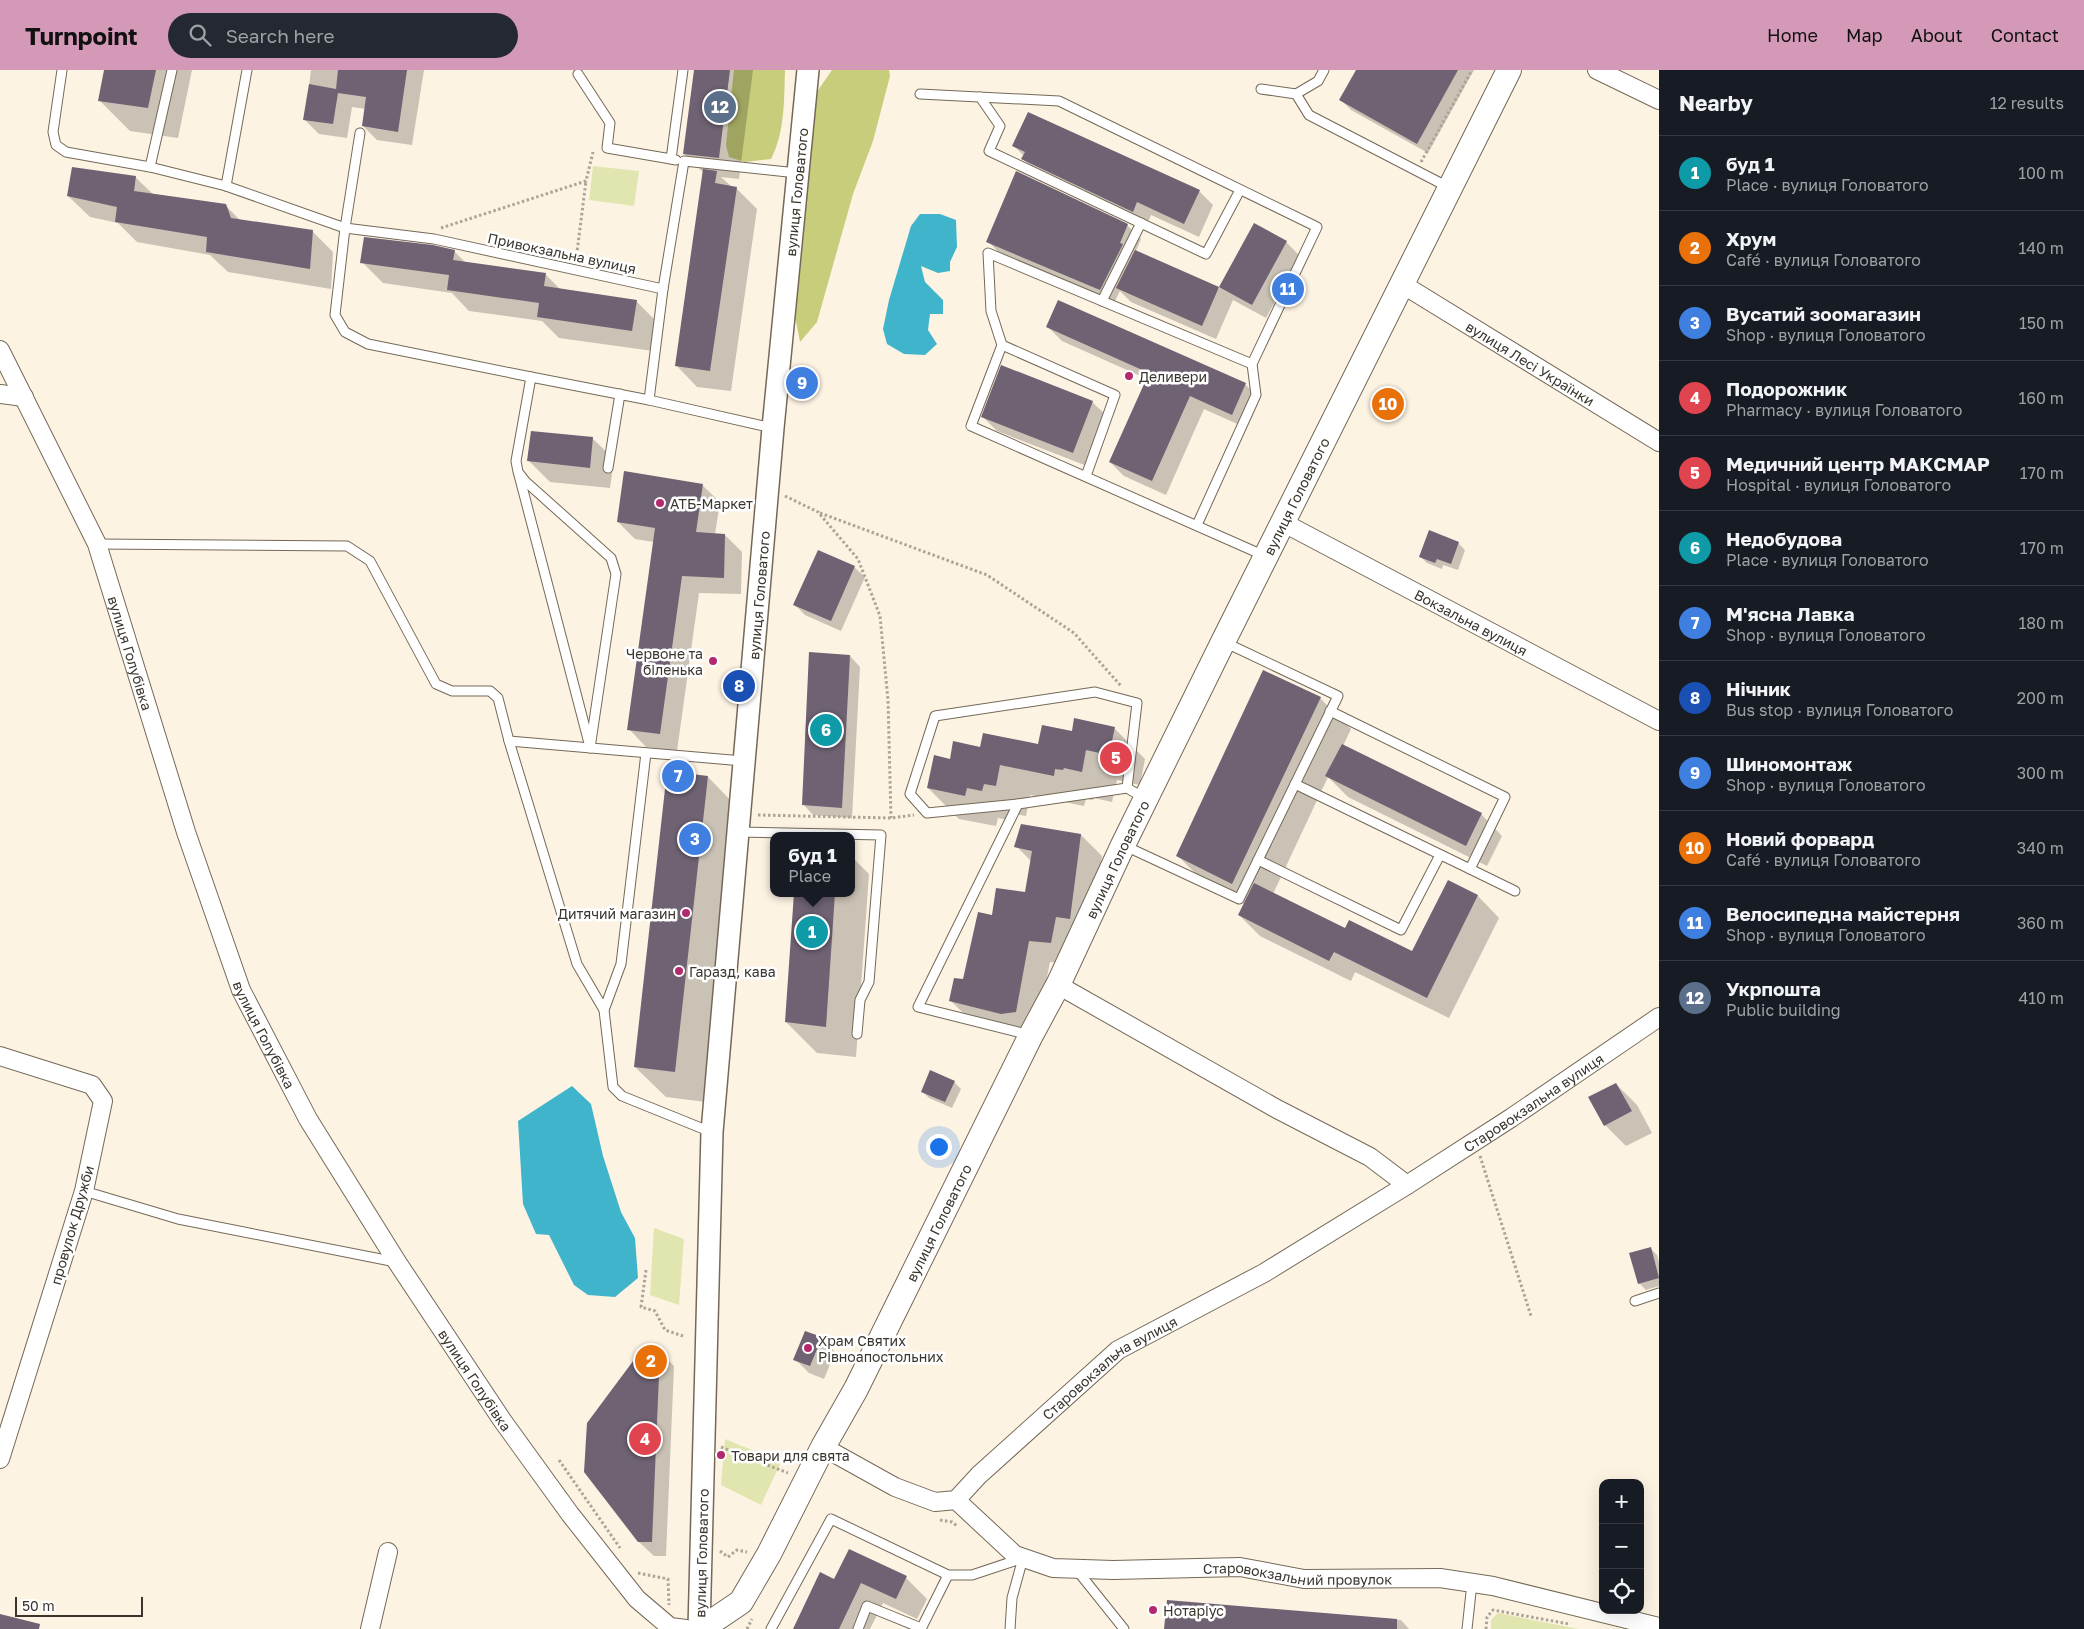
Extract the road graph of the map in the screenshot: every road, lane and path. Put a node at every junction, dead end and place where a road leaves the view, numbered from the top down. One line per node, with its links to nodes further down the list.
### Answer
1 (62, 70): 20 (lane, Привокзальна вулиця)
2 (172, 70): 20 (lane)
3 (247, 70): 24 (lane)
4 (683, 70): 18 (lane)
5 (808, 70): 22 (street, вулиця Головатого)
6 (1324, 70): 13 (lane)
7 (1472, 70): 21 (path)
8 (1509, 70): 25 (main road, вулиця Головатого)
9 (1597, 70): 15 (street)
10 (578, 74): 18 (lane)
11 (1261, 89): 13 (lane)
12 (920, 94): 14 (lane)
13 (1296, 94): 21 (lane)
14 (980, 97): 26 (lane); 27 (lane)
15 (1659, 100)
16 (360, 133): 28 (lane)
17 (593, 152): 23 (path)
18 (671, 159): 19 (lane)
19 (684, 161): 22 (lane); 32 (lane)
20 (150, 167): 24 (lane, Привокзальна вулиця)
21 (1416, 171): 25 (lane)
22 (796, 173): 42 (street, вулиця Головатого)
23 (586, 181): 29 (path); 30 (path)
24 (226, 186): 28 (lane, Привокзальна вулиця)
25 (1450, 188): 31 (main road, вулиця Головатого)
26 (1240, 190): 27 (lane); 36 (lane)
27 (1141, 223): 33 (lane)
28 (345, 228): 29 (lane, Привокзальна вулиця); 37 (lane)
29 (415, 236): 30 (lane, Привокзальна вулиця)
30 (575, 270): 32 (lane, Привокзальна вулиця)
31 (1402, 284): 43 (street, вулиця Лесі Українки); 49 (main road, вулиця Головатого)
32 (663, 289): 41 (lane)
33 (1102, 301): 34 (lane); 36 (lane)
34 (1002, 345): 46 (lane); 46 (lane)
35 (0, 350): 40 (street, вулиця Голубівка)
36 (1252, 364): 50 (lane)
37 (531, 377): 39 (lane); 45 (lane)
38 (0, 394): 40 (street)
39 (620, 394): 41 (lane); 44 (lane)
40 (24, 398): 51 (street, вулиця Голубівка)
41 (649, 400): 42 (lane)
42 (773, 428): 47 (street, вулиця Головатого)
43 (1659, 442)
44 (608, 468)
45 (518, 472): 58 (lane); 58 (lane)
46 (1086, 476): 50 (lane)
47 (768, 488): 48 (path); 60 (street, вулиця Головатого)
48 (818, 512): 54 (path); 65 (path)
49 (1282, 522): 52 (main road, вулиця Головатого); 56 (street, Вокзальна вулиця)
50 (1197, 525): 52 (lane)
51 (97, 544): 57 (lane); 84 (street, вулиця Голубівка)
52 (1266, 556): 53 (main road, вулиця Головатого)
53 (1223, 642): 55 (lane); 62 (main road, вулиця Головатого)
54 (1137, 703): 62 (lane); 64 (lane)
55 (1330, 711): 61 (lane); 72 (lane)
56 (1659, 721)
57 (509, 741): 58 (lane); 75 (lane)
58 (590, 748): 59 (lane)
59 (646, 753): 60 (lane); 75 (lane)
60 (743, 761): 66 (street, вулиця Головатого)
61 (1295, 784): 70 (lane); 71 (lane)
62 (1136, 793): 63 (lane); 69 (main road, вулиця Головатого)
63 (1018, 804): 64 (lane); 78 (lane)
64 (927, 814): 65 (path)
65 (891, 818): 66 (path)
66 (737, 824): 67 (lane); 80 (street, вулиця Головатого)
67 (852, 832)
68 (855, 832): 77 (lane)
69 (1123, 845): 71 (lane); 74 (main road, вулиця Головатого)
70 (1440, 855): 71 (lane); 72 (lane)
71 (1258, 860)
72 (1470, 869): 73 (lane)
73 (1514, 892)
74 (1058, 985): 78 (main road, вулиця Головатого); 82 (street)
75 (604, 1010): 80 (lane)
76 (1659, 1017): 81 (street, Старовокзальна вулиця)
77 (857, 1034)
78 (1031, 1035): 90 (main road, вулиця Головатого)
79 (0, 1056): 83 (street, провулок Дружби)
80 (712, 1132): 110 (street, вулиця Головатого)
81 (1475, 1141): 82 (street, Старовокзальна вулиця); 88 (path)
82 (1407, 1185): 95 (street, Старовокзальна вулиця)
83 (84, 1191): 84 (lane); 92 (street, провулок Дружби)
84 (397, 1262): 109 (street, вулиця Голубівка)
85 (646, 1270): 89 (path)
86 (1659, 1293): 87 (lane)
87 (1634, 1301)
88 (1530, 1316)
89 (683, 1336)
90 (823, 1447): 95 (street); 110 (main road, вулиця Головатого)
91 (720, 1456): 94 (path)
92 (0, 1459)
93 (559, 1460): 97 (path)
94 (790, 1474)
95 (956, 1500): 100 (street, Старовокзальний провулок)
96 (719, 1546): 99 (path)
97 (622, 1550)
98 (388, 1552): 108 (street)
99 (752, 1554)
100 (1022, 1558): 102 (street, Старовокзальний провулок); 103 (lane); 114 (lane)
101 (633, 1566): 104 (path)
102 (1076, 1569): 105 (street, Старовокзальний провулок); 115 (lane)
103 (948, 1575): 111 (lane); 113 (lane)
104 (668, 1579)
105 (1472, 1583): 107 (street, Старовокзальний провулок); 116 (lane)
106 (1576, 1626): 117 (path)
107 (1659, 1627)
108 (370, 1629)
109 (686, 1629)
110 (700, 1629)
111 (771, 1629)
112 (858, 1629): 113 (lane)
113 (921, 1629)
114 (1010, 1629)
115 (1124, 1629)
116 (1467, 1629)
117 (1486, 1629)

